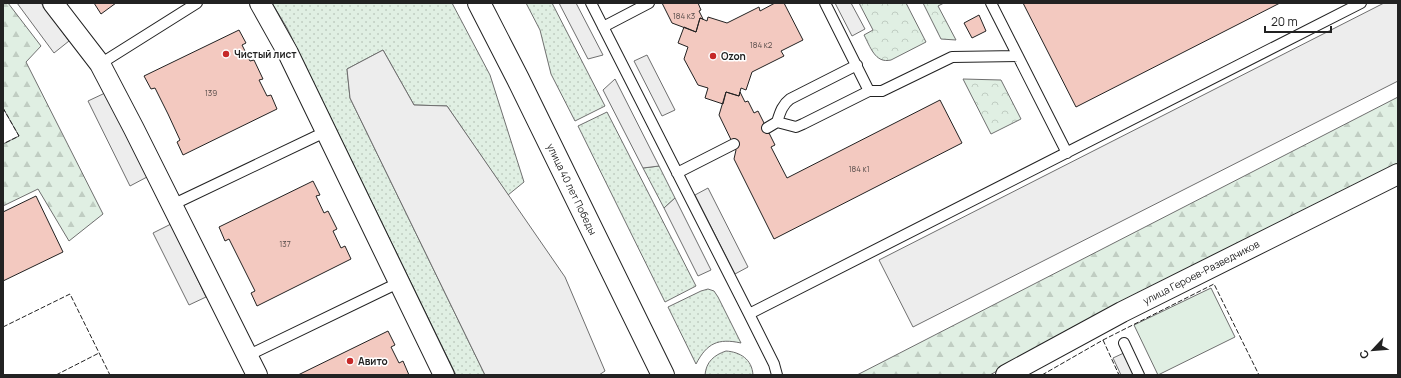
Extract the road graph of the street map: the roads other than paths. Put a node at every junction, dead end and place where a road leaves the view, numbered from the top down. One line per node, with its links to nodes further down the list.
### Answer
1 (53, 3): 12 (street)
2 (197, 3): 12 (lane)
3 (260, 3): 17 (street)
4 (479, 3): 29 (street, улица 40 лет Победы)
5 (591, 3): 10 (lane)
6 (649, 3): 10 (lane)
7 (825, 3): 13 (lane)
8 (991, 3): 11 (lane)
9 (1361, 3): 19 (lane)
10 (603, 27): 20 (lane)
11 (1018, 56): 14 (lane); 19 (lane)
12 (100, 64): 22 (street)
13 (856, 66): 14 (lane); 15 (lane)
14 (869, 91): 15 (lane)
15 (777, 122): 16 (lane)
16 (767, 128)
17 (325, 132): 22 (lane); 23 (street)
18 (734, 144): 20 (lane)
19 (1068, 153): 24 (lane)
20 (678, 173): 24 (lane)
21 (1398, 174): 31 (street, улица Героев-Разведчиков)
22 (172, 205): 26 (street)
23 (398, 283): 26 (lane); 28 (street)
24 (749, 314): 30 (lane)
25 (1124, 343): 32 (lane)
26 (247, 356): 27 (street)
27 (257, 375)
28 (444, 375)
29 (663, 375)
30 (777, 375)
31 (1006, 375)
32 (1139, 375)

